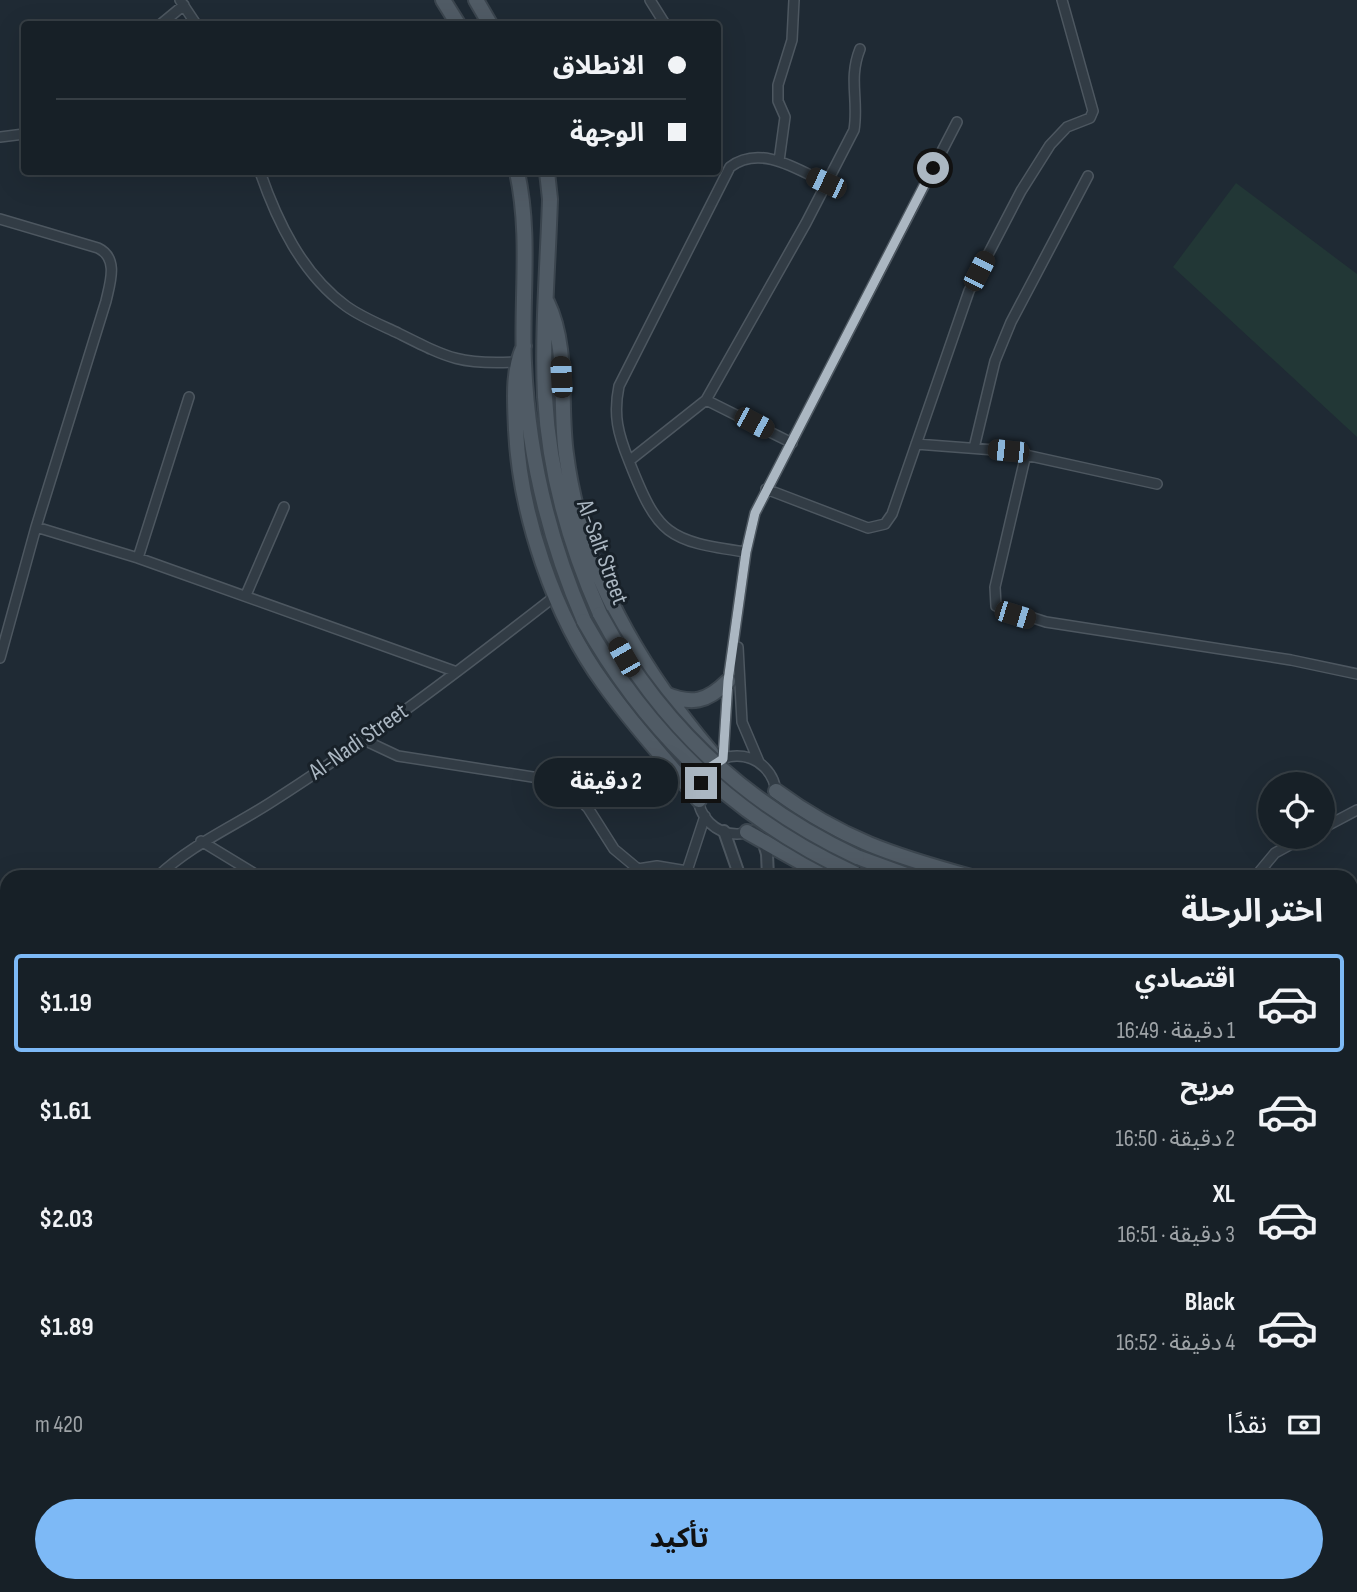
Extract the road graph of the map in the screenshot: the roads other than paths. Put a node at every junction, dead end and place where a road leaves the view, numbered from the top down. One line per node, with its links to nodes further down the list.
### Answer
1 (443, 0): 9 (main road)
2 (476, 0): 10 (main road)
3 (650, 0): 11 (street)
4 (794, 0): 16 (street)
5 (1062, 0): 31 (street)
6 (182, 3): 7 (street); 8 (street)
7 (165, 21)
8 (194, 21)
9 (456, 21)
10 (488, 21)
11 (662, 21)
12 (860, 49): 23 (street)
13 (957, 122): 30 (street)
14 (21, 134): 15 (street)
15 (0, 137)
16 (779, 161): 22 (street); 23 (street)
17 (261, 175): 27 (street)
18 (517, 175): 26 (main road, Al-Salt Street)
19 (547, 175): 25 (main road, Al-Salt Street)
20 (720, 175): 22 (street)
21 (1088, 176): 32 (street)
22 (721, 180): 34 (street)
23 (826, 183): 29 (street)
24 (0, 219): 38 (street)
25 (547, 302): 48 (main road); 70 (main road, Al-Salt Street, bridge)
26 (524, 346): 27 (main road); 69 (main road, Al-Salt Street, bridge)
27 (516, 362): 42 (main road)
28 (189, 397): 40 (street)
29 (706, 400): 30 (street); 34 (street)
30 (792, 443): 36 (street)
31 (916, 444): 32 (street); 36 (street)
32 (974, 448): 33 (street)
33 (1026, 454): 35 (street); 46 (street)
34 (629, 461): 39 (street)
35 (1157, 484)
36 (766, 489): 39 (street)
37 (284, 507): 41 (street)
38 (36, 527): 40 (street); 44 (street)
39 (746, 552): 43 (street)
40 (138, 558): 41 (street)
41 (246, 595): 45 (street)
42 (554, 597): 45 (street, Al-Nadi Street); 53 (main road)
43 (737, 624): 47 (street); 51 (street)
44 (0, 658)
45 (454, 671): 49 (street, Al-Nadi Street)
46 (1357, 674)
47 (728, 681): 48 (main road); 50 (street)
48 (664, 694): 50 (main road)
49 (364, 740): 59 (street, Al-Nadi Street); 64 (street)
50 (721, 760): 51 (street); 53 (street)
51 (761, 764): 52 (street)
52 (776, 791): 57 (street); 71 (main road)
53 (699, 800): 55 (street)
54 (1357, 810): 56 (street)
55 (705, 816): 58 (street); 65 (street)
56 (1335, 822)
57 (753, 830): 58 (street); 60 (main road)
58 (724, 831): 66 (street)
59 (201, 841): 62 (street, Al-Nadi Street); 63 (street)
60 (765, 844): 67 (street); 68 (main road)
61 (1283, 849): 72 (street)
62 (166, 870)
63 (249, 870)
64 (672, 870)
65 (687, 870)
66 (738, 870)
67 (767, 870)
68 (814, 870)
69 (850, 870)
70 (893, 870)
71 (948, 870)
72 (1261, 870)

